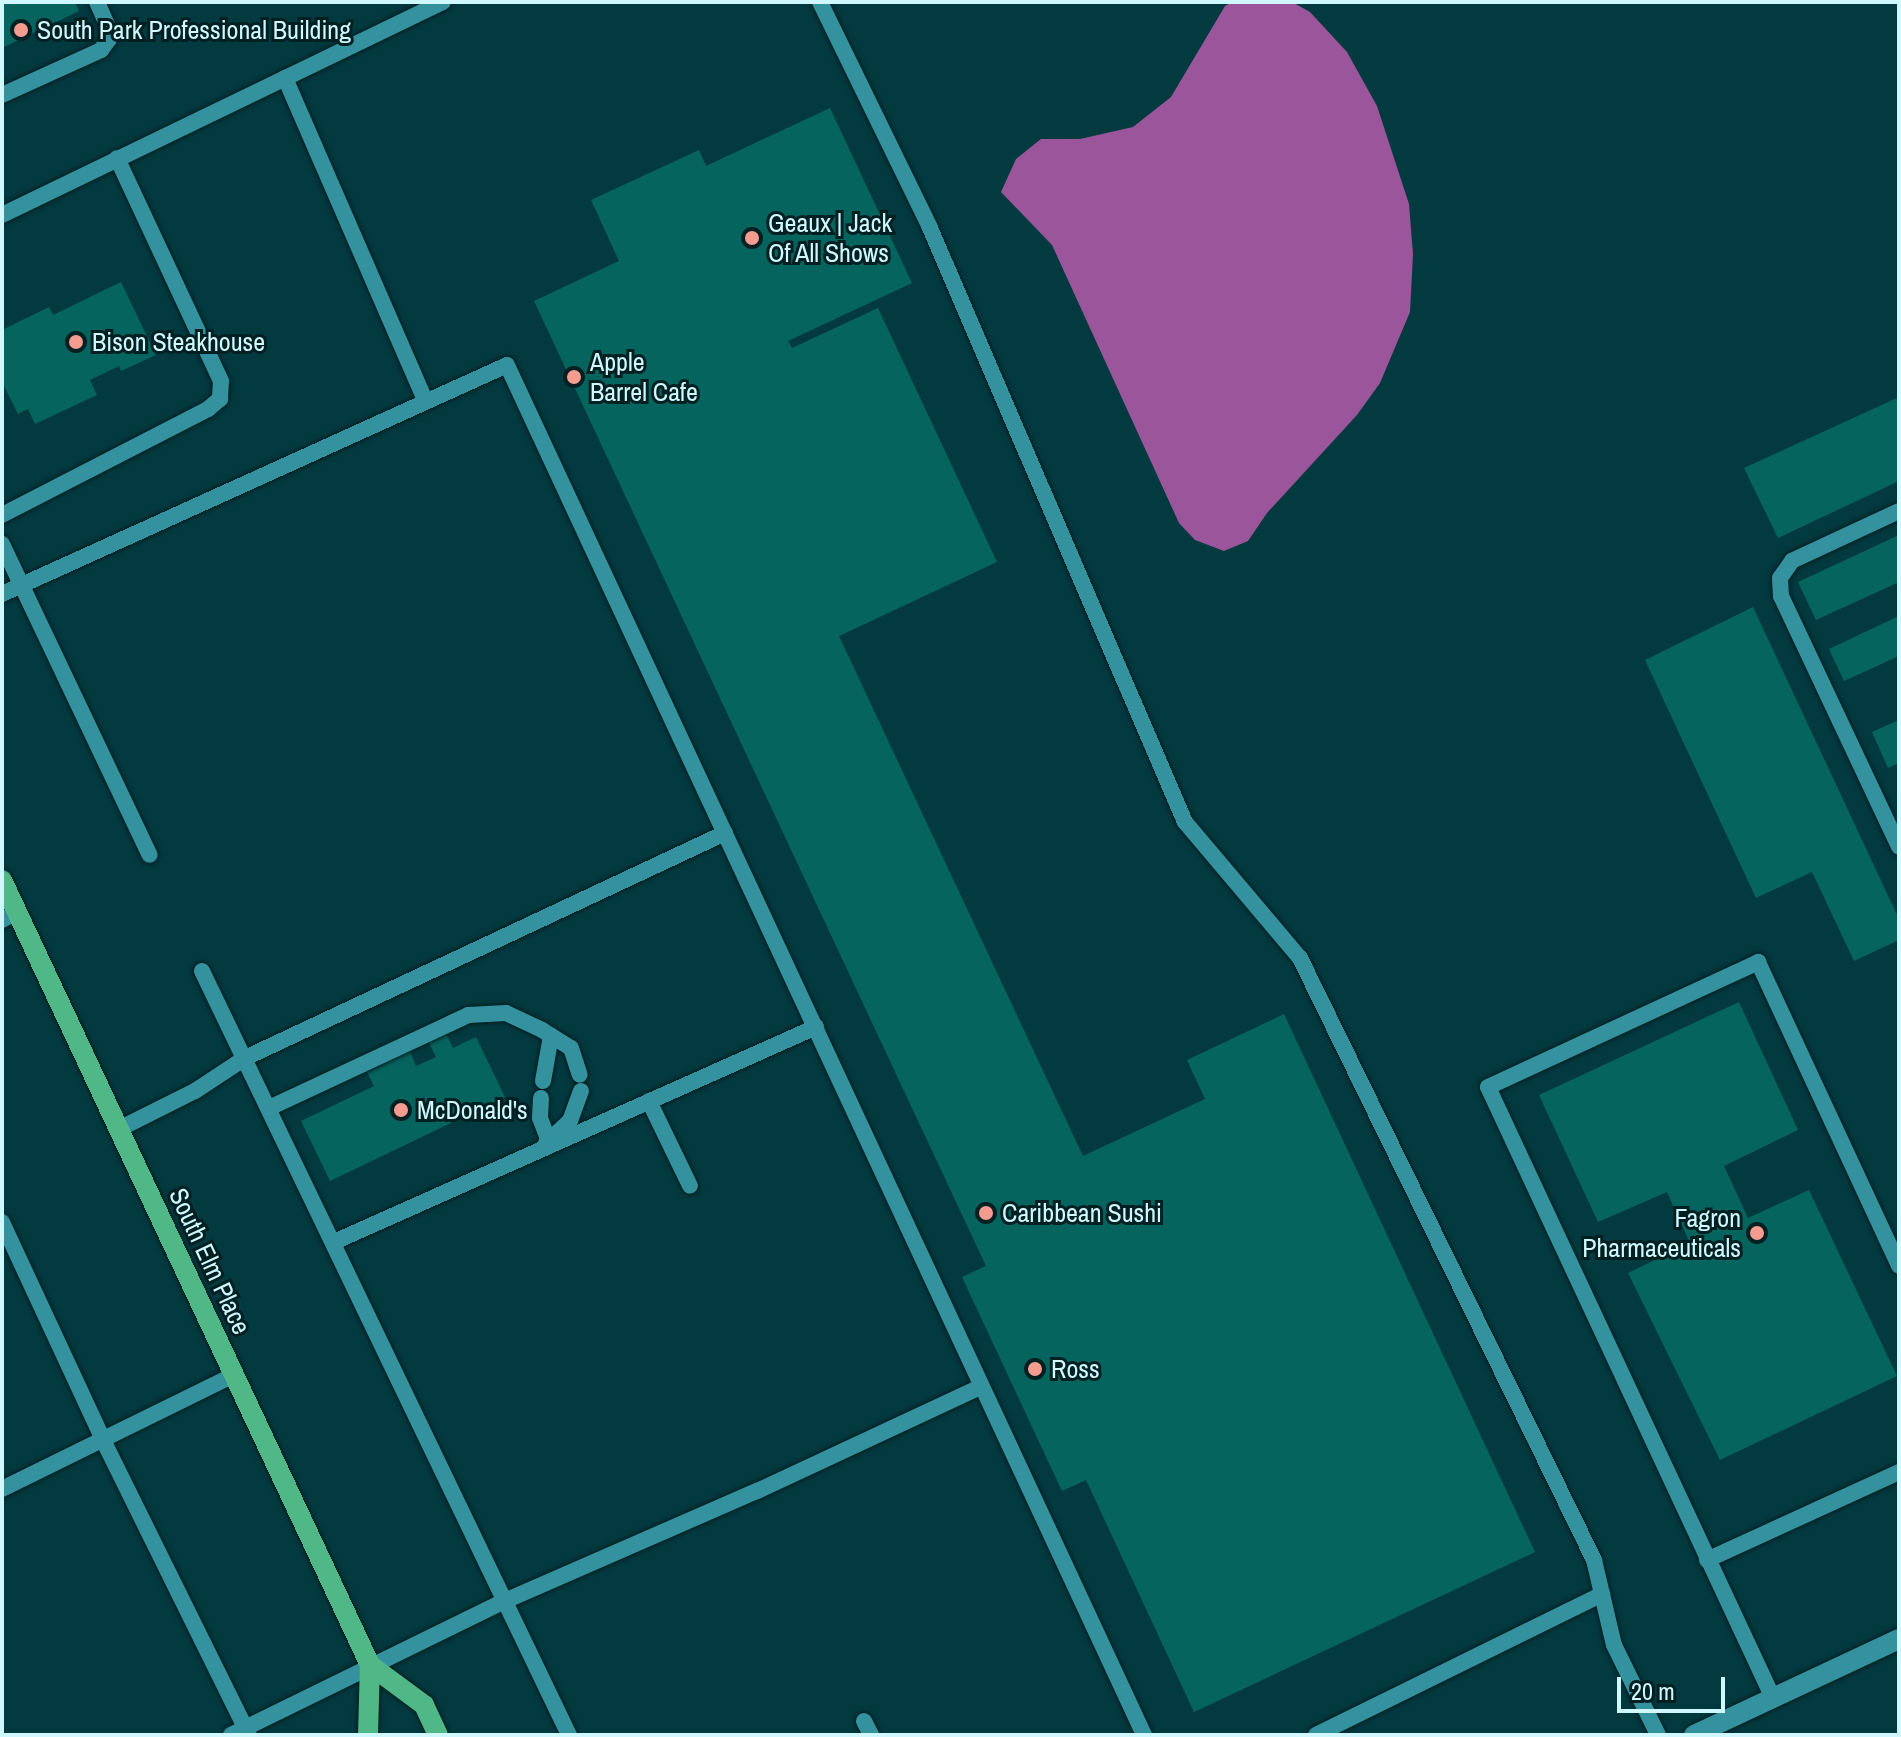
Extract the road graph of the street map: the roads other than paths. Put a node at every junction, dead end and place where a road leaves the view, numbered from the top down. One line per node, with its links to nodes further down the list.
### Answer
1 (97, 2): 5 (lane)
2 (443, 2): 4 (lane)
3 (820, 2): 37 (lane)
4 (285, 78): 6 (lane); 8 (lane)
5 (2, 95)
6 (117, 158): 7 (lane); 10 (lane)
7 (2, 215)
8 (426, 402): 12 (lane); 14 (lane)
9 (1899, 511): 15 (lane)
10 (2, 515)
11 (2, 544): 12 (lane)
12 (21, 586): 13 (lane); 16 (lane)
13 (2, 594)
14 (725, 833): 20 (lane); 22 (lane)
15 (1899, 847)
16 (150, 855)
17 (2, 880): 18 (main road, South Elm Place)
18 (10, 916): 25 (main road, South Elm Place)
19 (202, 971): 22 (lane)
20 (816, 1027): 23 (lane); 32 (lane)
21 (551, 1036): 24 (lane); 26 (lane); 26 (lane)
22 (245, 1058): 24 (lane); 25 (lane)
23 (649, 1101): 26 (lane); 27 (lane)
24 (269, 1108): 29 (lane)
25 (119, 1129): 31 (main road, South Elm Place)
26 (546, 1143): 29 (lane)
27 (690, 1186)
28 (2, 1222): 33 (lane)
29 (334, 1242): 38 (lane)
30 (1899, 1266): 36 (lane)
31 (234, 1375): 33 (lane); 40 (main road, South Elm Place)
32 (980, 1387): 38 (lane); 47 (lane)
33 (103, 1440): 35 (lane); 42 (lane)
34 (1899, 1472): 36 (lane)
35 (2, 1489)
36 (1707, 1560): 41 (lane)
37 (1602, 1594): 48 (lane); 49 (lane)
38 (505, 1601): 40 (lane); 46 (lane)
39 (1899, 1639): 41 (main road)
40 (370, 1665): 42 (lane); 44 (main road, South Elm Place); 45 (main road, South Elm Place)
41 (1773, 1698): 50 (main road)
42 (248, 1731): 43 (lane)
43 (231, 1735)
44 (368, 1735)
45 (438, 1735)
46 (569, 1735)
47 (1144, 1735)
48 (1316, 1735)
49 (1658, 1735)
50 (1694, 1735)

